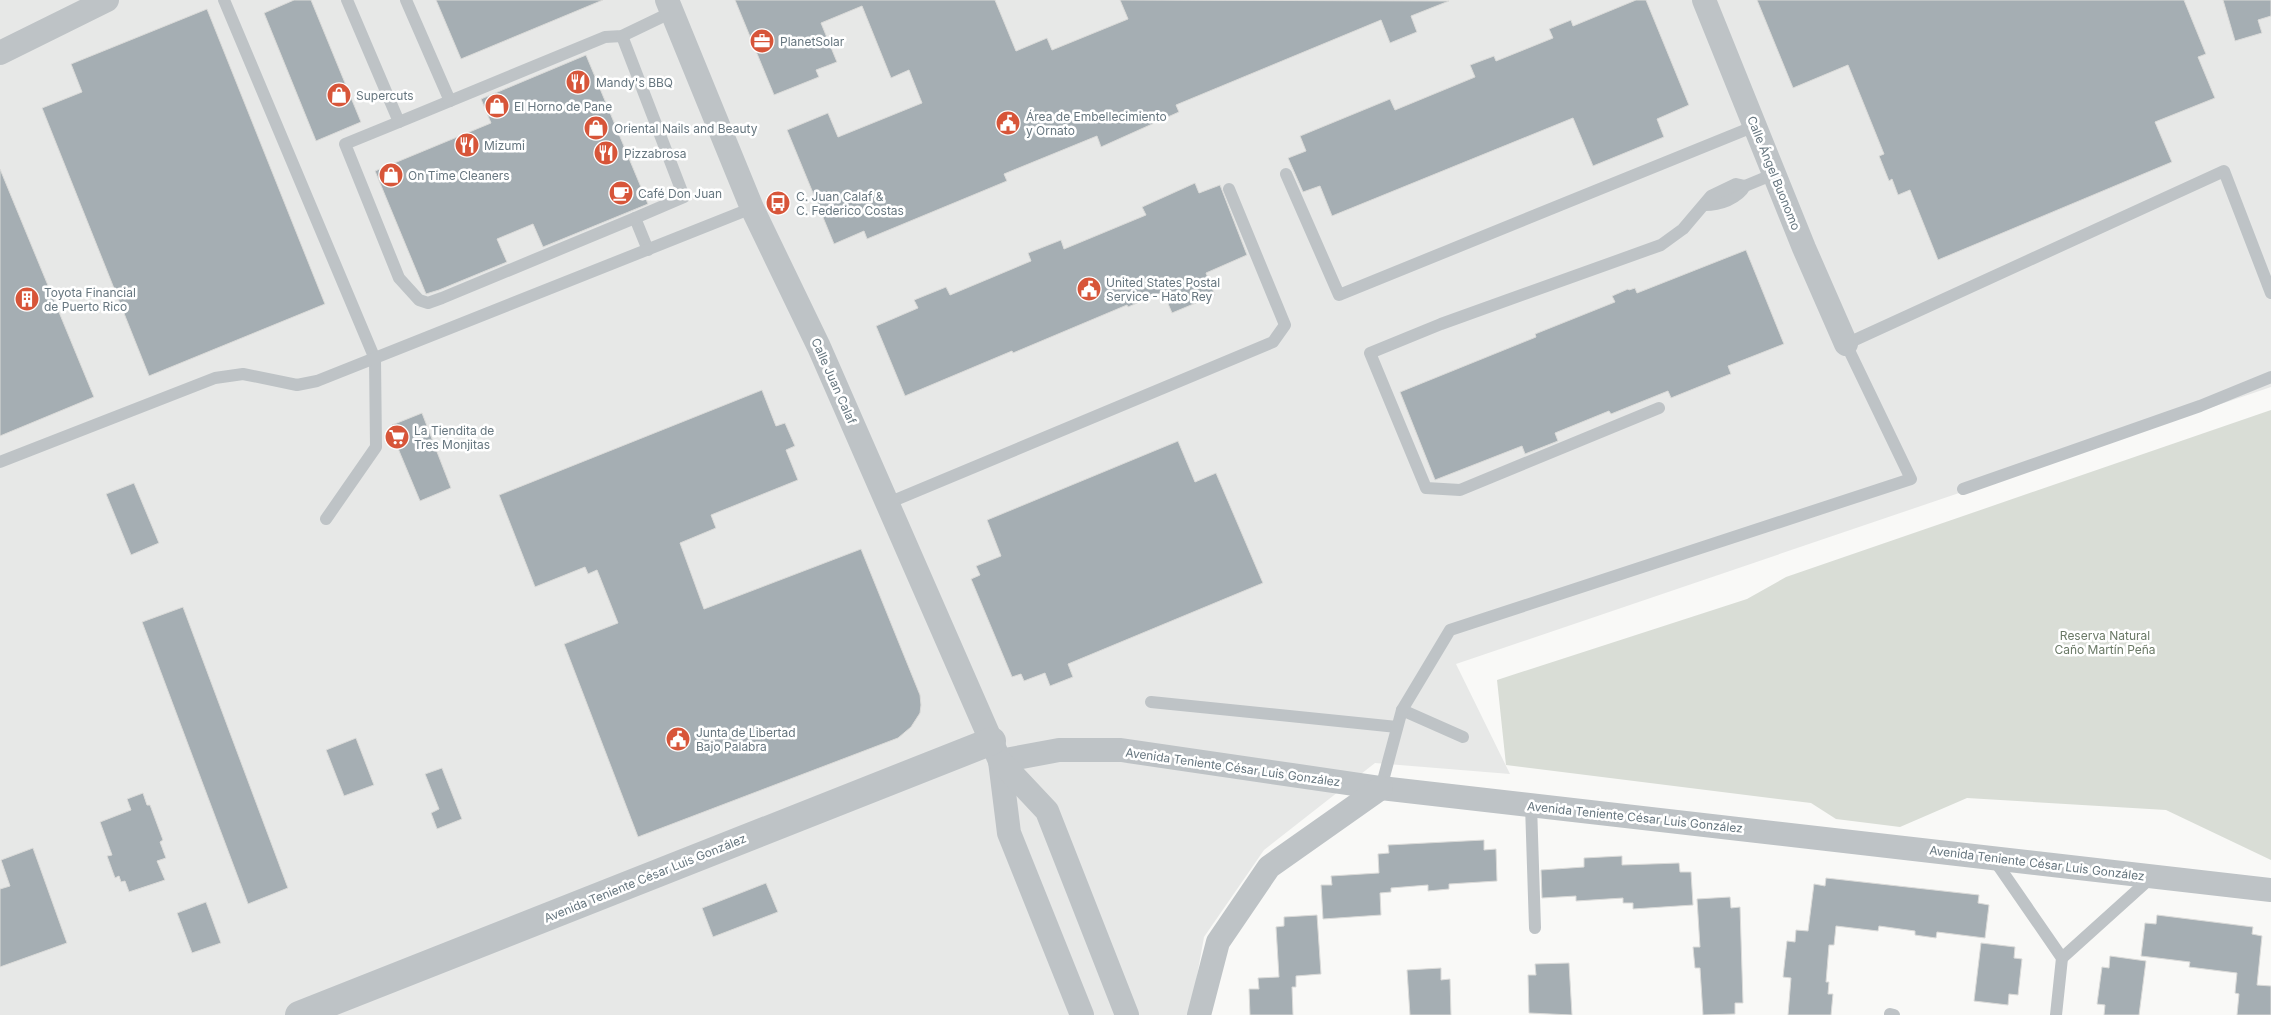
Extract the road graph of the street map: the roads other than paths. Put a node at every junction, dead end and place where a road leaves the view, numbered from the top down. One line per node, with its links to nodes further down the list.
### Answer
1 (107, 0): 8 (street)
2 (224, 0): 20 (lane)
3 (347, 0): 10 (lane)
4 (406, 0): 9 (lane)
5 (1704, 0): 11 (street, Calle Ángel Buonomo)
6 (670, 6): 7 (lane); 15 (street, Calle Juan Calaf)
7 (622, 36): 9 (lane); 16 (lane)
8 (0, 53)
9 (450, 101): 10 (lane)
10 (398, 122): 16 (lane)
11 (1755, 126): 12 (lane); 13 (street, Calle Ángel Buonomo)
12 (1286, 174)
13 (1774, 174): 19 (street, Calle Ángel Buonomo); 22 (lane)
14 (1229, 188): 25 (lane)
15 (752, 208): 17 (lane); 25 (street, Calle Juan Calaf)
16 (635, 218): 17 (lane)
17 (648, 250): 20 (lane)
18 (2271, 293): 19 (lane)
19 (1846, 344): 28 (lane)
20 (375, 359): 23 (lane); 26 (lane)
21 (2271, 377): 24 (lane)
22 (1659, 408)
23 (0, 462)
24 (1963, 489)
25 (888, 503): 31 (street, Calle Juan Calaf)
26 (326, 519)
27 (1151, 702): 29 (lane)
28 (1402, 710): 29 (lane); 30 (lane)
29 (1398, 727): 32 (lane)
30 (1463, 737)
31 (996, 751): 32 (street, Avenida Teniente César Luis González); 40 (street, Avenida Teniente César Luis González); 41 (street); 42 (street)
32 (1381, 788): 33 (street, Avenida Teniente César Luis González); 43 (street)
33 (1531, 805): 34 (street, Avenida Teniente César Luis González); 37 (lane)
34 (1993, 858): 35 (street, Avenida Teniente César Luis González); 38 (lane)
35 (2153, 876): 36 (street, Avenida Teniente César Luis González); 38 (lane)
36 (2271, 890)
37 (1535, 928)
38 (2062, 958): 45 (lane)
39 (1890, 1014): 44 (lane)
40 (299, 1015)
41 (1082, 1015)
42 (1127, 1015)
43 (1199, 1015)
44 (1894, 1015)
45 (2056, 1015)

